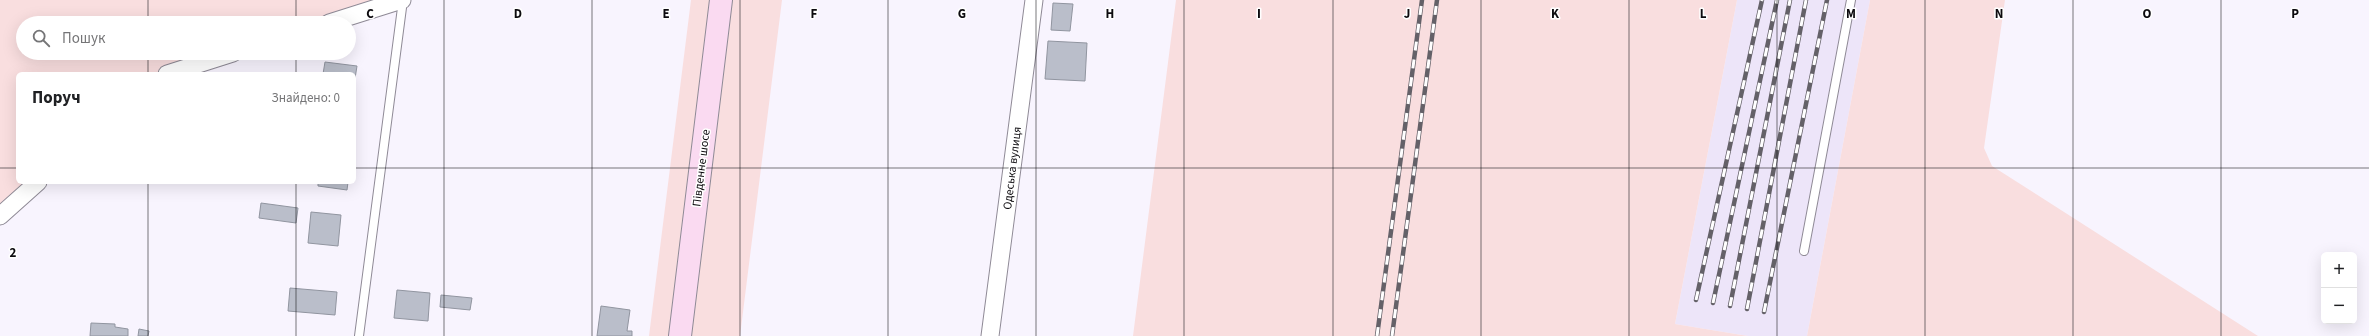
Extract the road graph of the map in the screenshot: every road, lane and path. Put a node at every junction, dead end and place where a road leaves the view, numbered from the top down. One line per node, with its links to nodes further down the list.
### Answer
1 (402, 0): 5 (street); 11 (lane)
2 (721, 0): 12 (street, Південне шосе)
3 (1034, 0): 13 (street, Одеська вулиця)
4 (1851, 0): 10 (lane)
5 (351, 16)
6 (211, 60): 7 (street)
7 (173, 72)
8 (36, 184): 9 (street)
9 (0, 216)
10 (1804, 251)
11 (359, 336)
12 (680, 336)
13 (990, 336)

